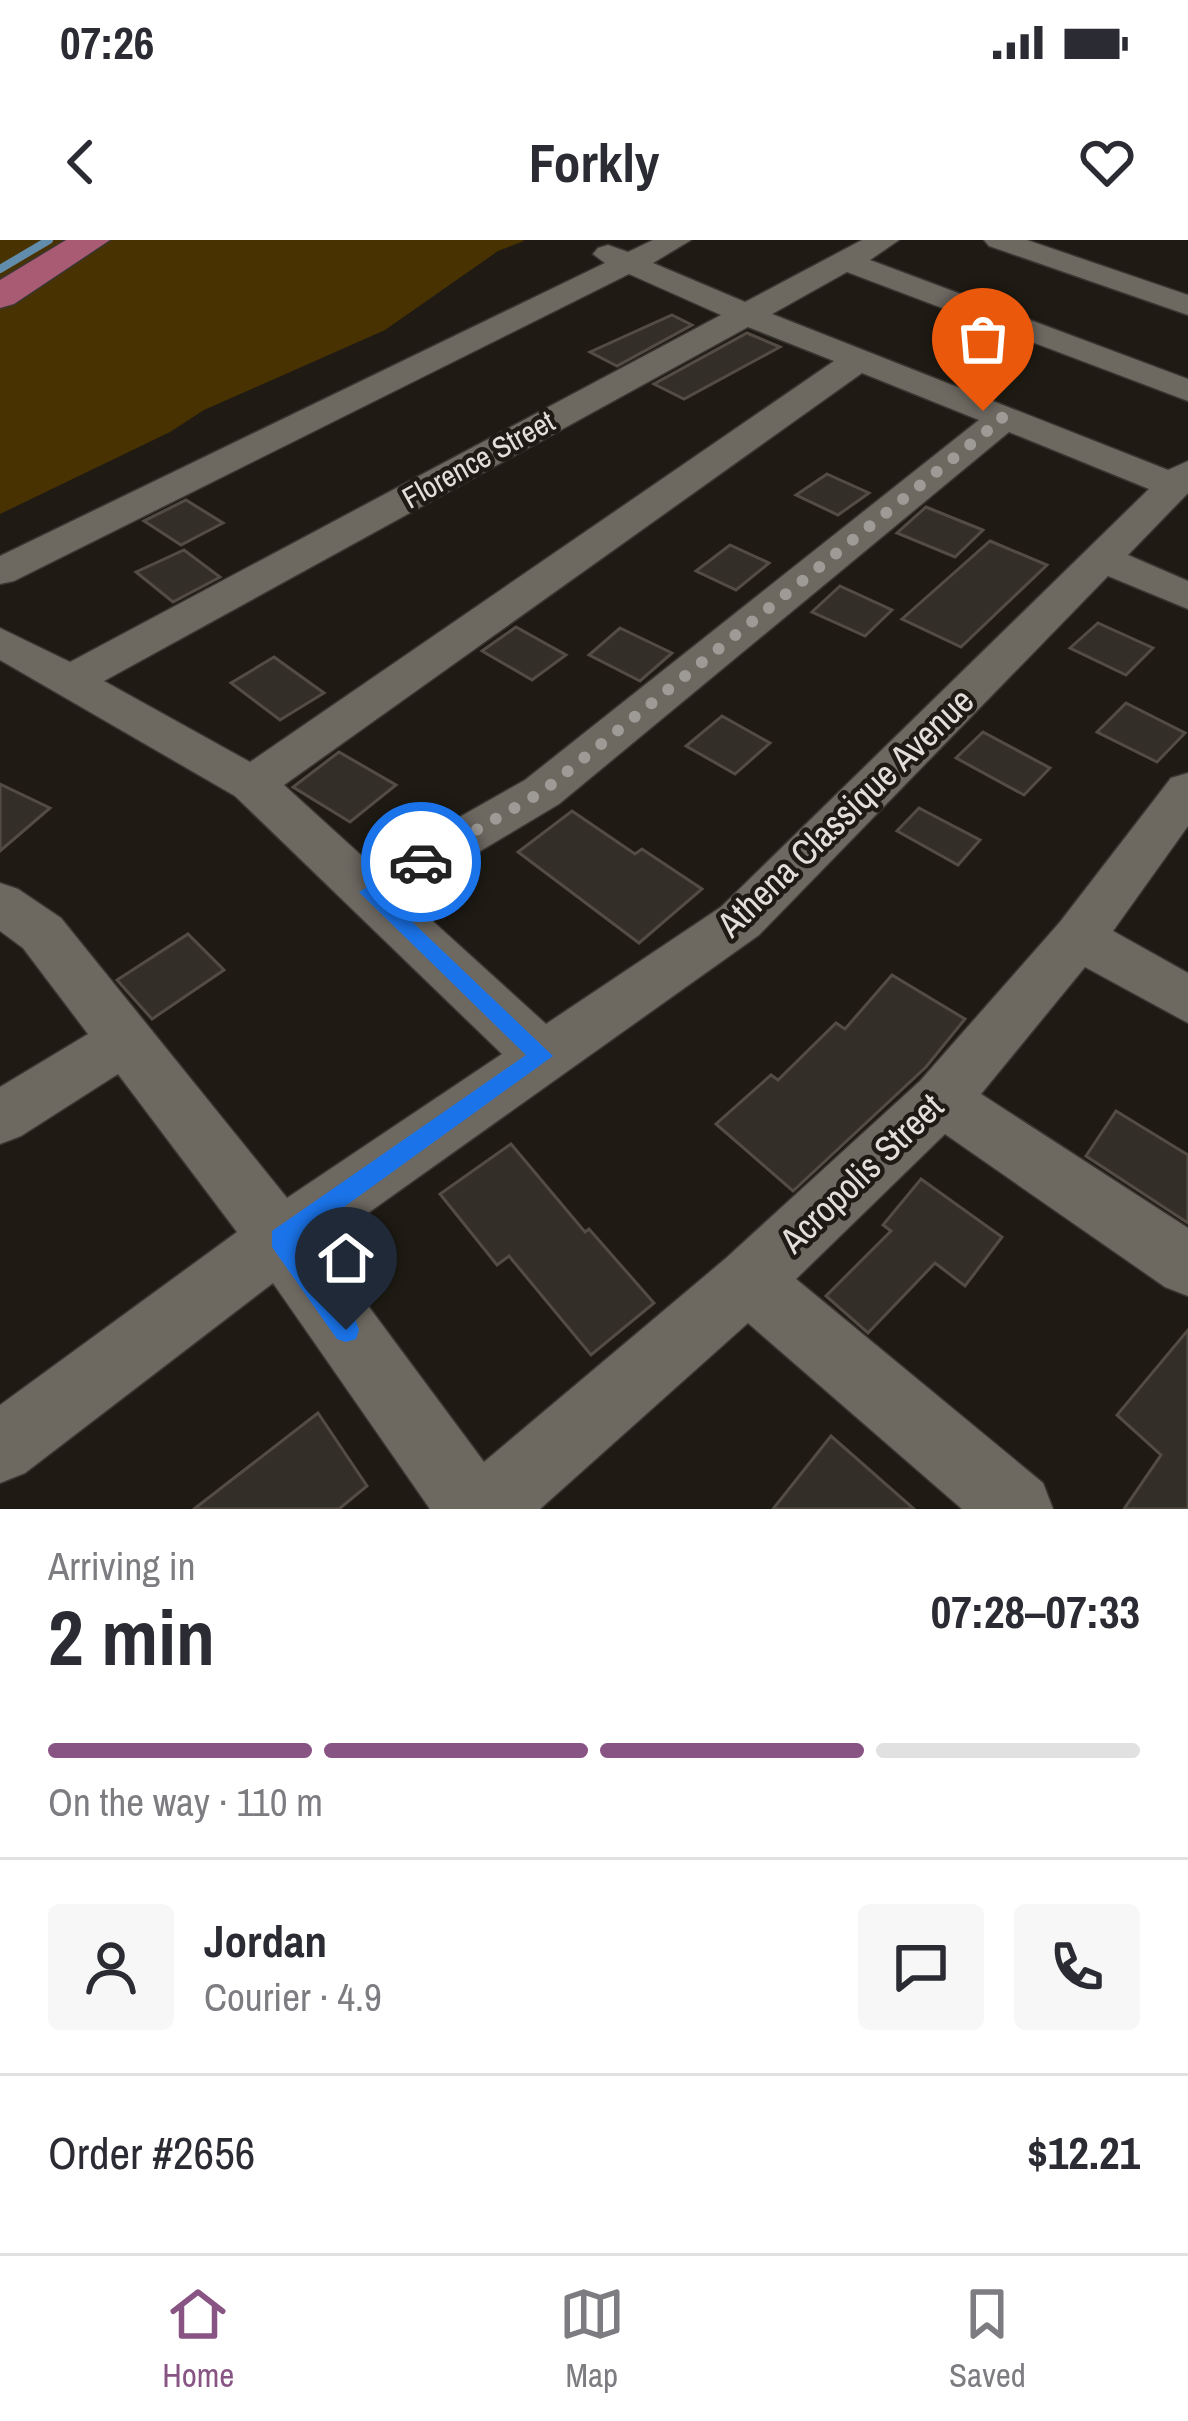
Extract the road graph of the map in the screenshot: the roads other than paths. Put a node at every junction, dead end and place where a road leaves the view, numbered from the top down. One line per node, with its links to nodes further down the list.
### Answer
1 (92, 240): 8 (main road)
2 (594, 240): 7 (street)
3 (676, 240): 7 (street)
4 (884, 240): 6 (street, Florence Street)
5 (1000, 240): 9 (street)
6 (846, 261): 10 (street, Florence Street); 12 (street)
7 (626, 263): 10 (street); 16 (street)
8 (0, 296)
9 (1188, 306)
10 (745, 314): 11 (street); 19 (street, Florence Street)
11 (858, 360): 13 (street); 20 (street)
12 (1188, 392)
13 (1003, 418): 14 (street); 22 (street)
14 (1180, 478): 15 (street, Athena Classique Avenue)
15 (1102, 560): 17 (street); 27 (street, Athena Classique Avenue)
16 (0, 572)
17 (1188, 596)
18 (0, 642): 19 (street)
19 (72, 680): 20 (street)
20 (252, 784): 22 (street)
21 (1187, 792): 24 (street, Acropolis Street)
22 (369, 892): 27 (street)
23 (0, 903): 26 (street)
24 (1079, 937): 25 (street); 28 (street, Acropolis Street)
25 (1188, 1000)
26 (124, 1041): 29 (street); 30 (street)
27 (542, 1056): 30 (street, Athena Classique Avenue)
28 (941, 1099): 31 (street); 32 (street, Acropolis Street)
29 (0, 1118)
30 (280, 1239): 33 (street, Athena Classique Avenue); 34 (street)
31 (1188, 1265)
32 (748, 1281): 35 (street, Acropolis Street); 36 (street)
33 (0, 1448)
34 (474, 1509)
35 (485, 1509)
36 (1017, 1509)

